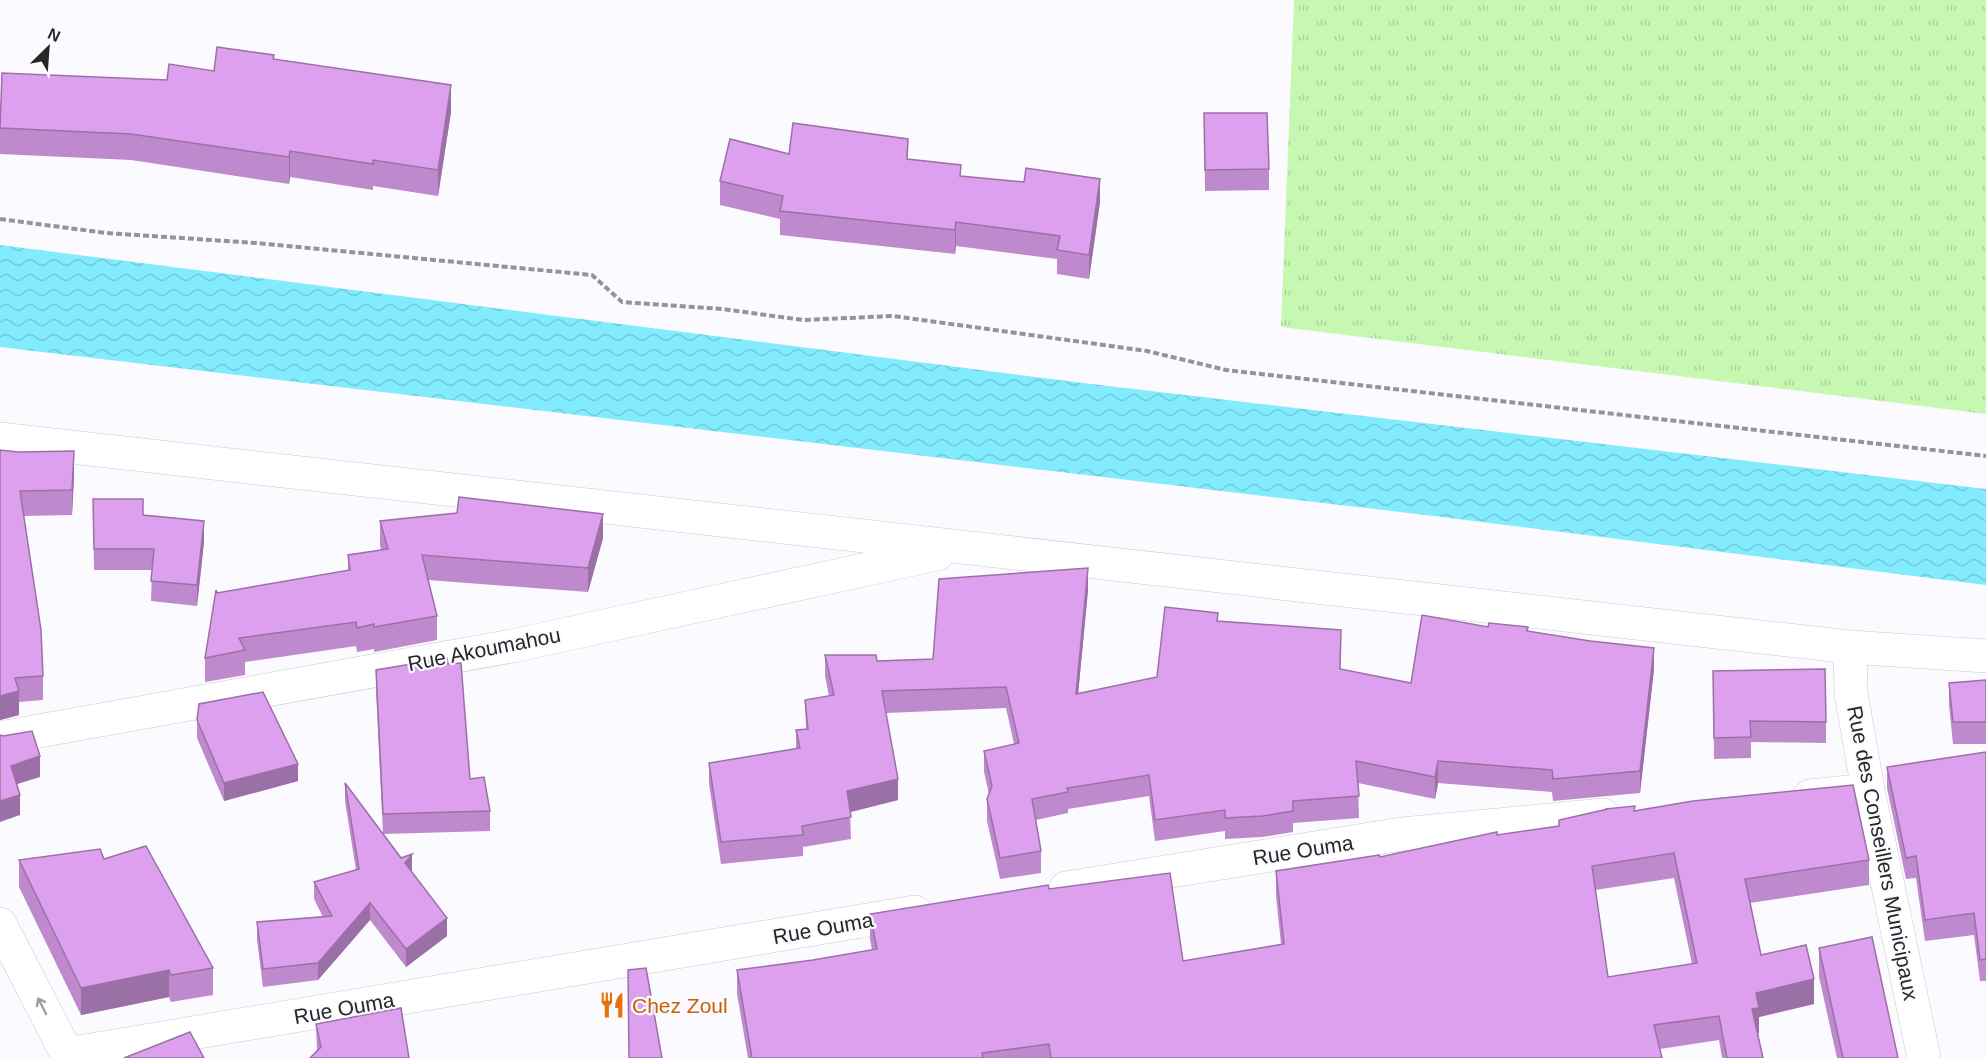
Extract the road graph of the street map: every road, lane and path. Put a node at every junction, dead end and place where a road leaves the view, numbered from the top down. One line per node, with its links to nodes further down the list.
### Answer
1 (0, 219): 3 (path)
2 (0, 439): 4 (main road)
3 (1986, 456)
4 (965, 548): 5 (main road); 7 (main road, Rue Akoumahou)
5 (1850, 647): 6 (main road); 8 (main road, Rue des Conseillers Municipaux)
6 (1986, 656)
7 (0, 738)
8 (1868, 790): 9 (main road); 15 (main road, Rue des Conseillers Municipaux)
9 (1775, 799)
10 (1635, 812): 11 (main road, Rue Ouma)
11 (1039, 892)
12 (946, 907): 14 (main road, Rue Ouma)
13 (0, 924): 14 (main road, one-way to 13)
14 (68, 1056)
15 (1924, 1058)

